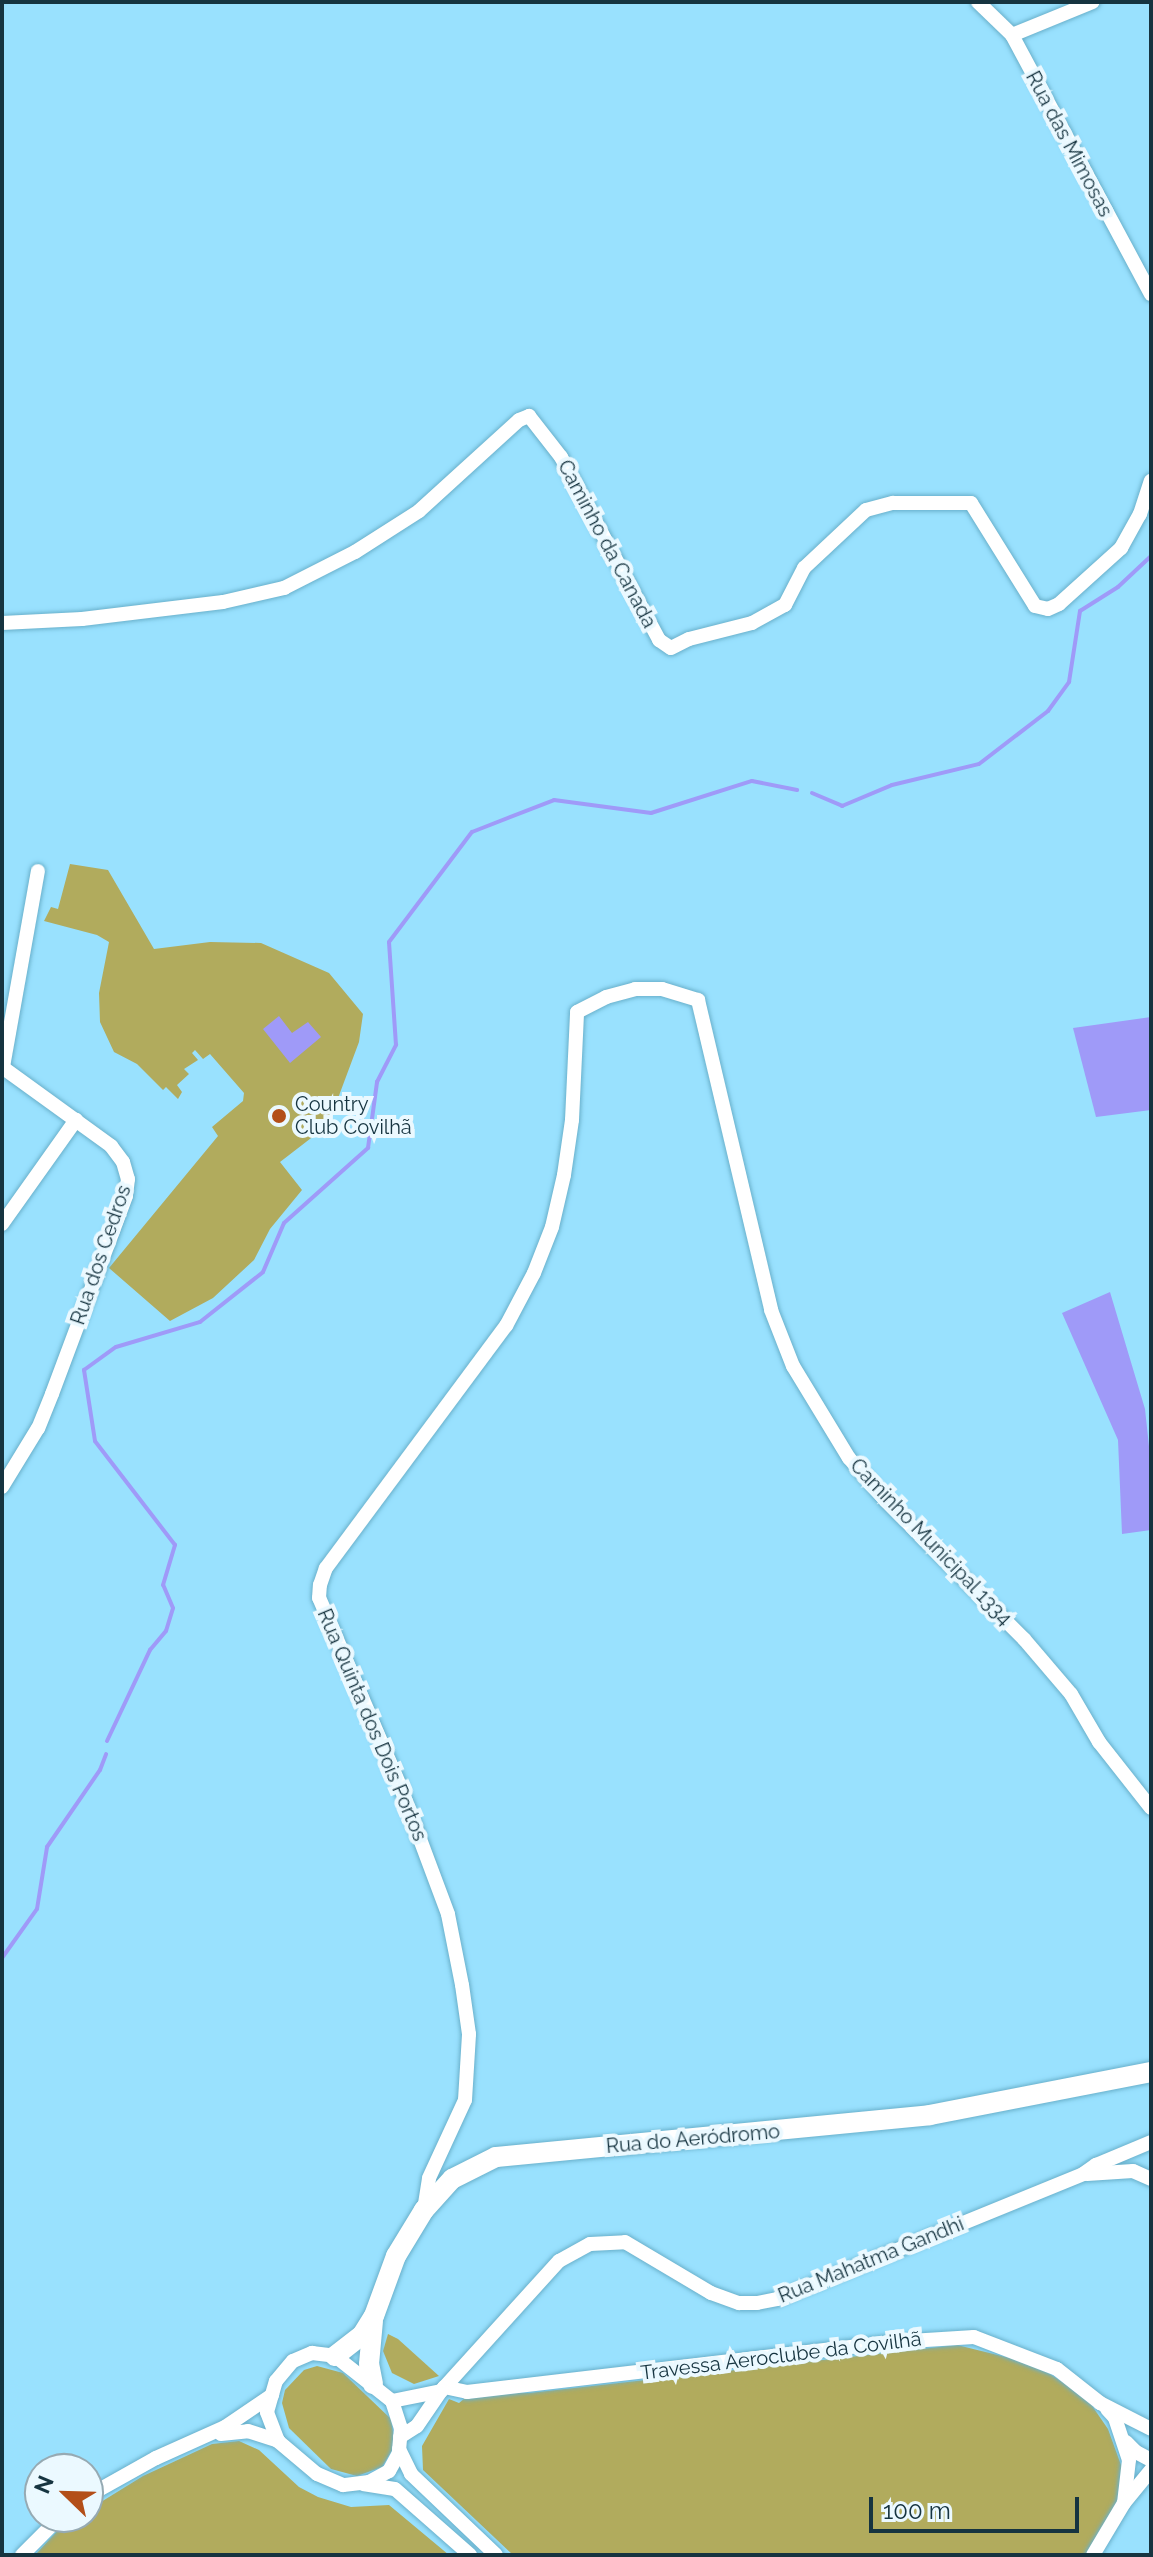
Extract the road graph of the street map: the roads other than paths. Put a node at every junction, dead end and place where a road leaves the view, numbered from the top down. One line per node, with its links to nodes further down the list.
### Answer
1 (978, 2): 3 (street, Rua das Mimosas)
2 (1093, 2): 3 (street)
3 (1012, 35): 4 (street, Rua das Mimosas)
4 (1151, 294)
5 (1151, 481): 6 (street, Caminho da Canada)
6 (2, 623)
7 (38, 871): 9 (street)
8 (577, 1012): 13 (street, Caminho Municipal 1334); 18 (street, Rua Quinta dos Dois Portos)
9 (3, 1067): 10 (street, Rua dos Cedros)
10 (76, 1120): 11 (street); 12 (street, Rua dos Cedros)
11 (2, 1224)
12 (2, 1487)
13 (1151, 1808)
14 (1151, 2072): 18 (main road, Rua do Aeródromo)
15 (1151, 2142): 16 (street, Rua Mahatma Gandhi)
16 (1083, 2174): 17 (street, Rua Mahatma Gandhi); 22 (street, Rua Mahatma Gandhi)
17 (1151, 2179)
18 (424, 2210): 19 (main road, Rua do Aeródromo)
19 (374, 2316): 20 (main road, Rua do Aeródromo); 21 (main road)
20 (335, 2356): 21 (street); 23 (street)
21 (373, 2384): 24 (street)
22 (443, 2389): 24 (street); 25 (street, Travessa Aeroclube da Covilhã); 31 (street, Rua Mahatma Gandhi)
23 (272, 2394): 28 (street); 29 (street)
24 (392, 2401): 31 (street)
25 (1100, 2403): 26 (street, Travessa Aeroclube da Covilhã); 27 (street, Travessa Aeroclube da Covilhã)
26 (1144, 2427): 30 (street, Travessa Aeroclube da Covilhã)
27 (1124, 2438): 32 (street, Travessa Aeroclube da Covilhã); 36 (street, Travessa Aeroclube da Covilhã)
28 (201, 2439): 29 (street); 35 (street)
29 (278, 2441): 34 (street)
30 (1151, 2442)
31 (400, 2443): 34 (street); 40 (street)
32 (1151, 2460)
33 (1151, 2470): 36 (street)
34 (359, 2483): 39 (street)
35 (104, 2488)
36 (1124, 2503): 41 (street)
37 (44, 2533): 38 (street)
38 (22, 2555)
39 (470, 2555)
40 (496, 2555)
41 (1093, 2555)

